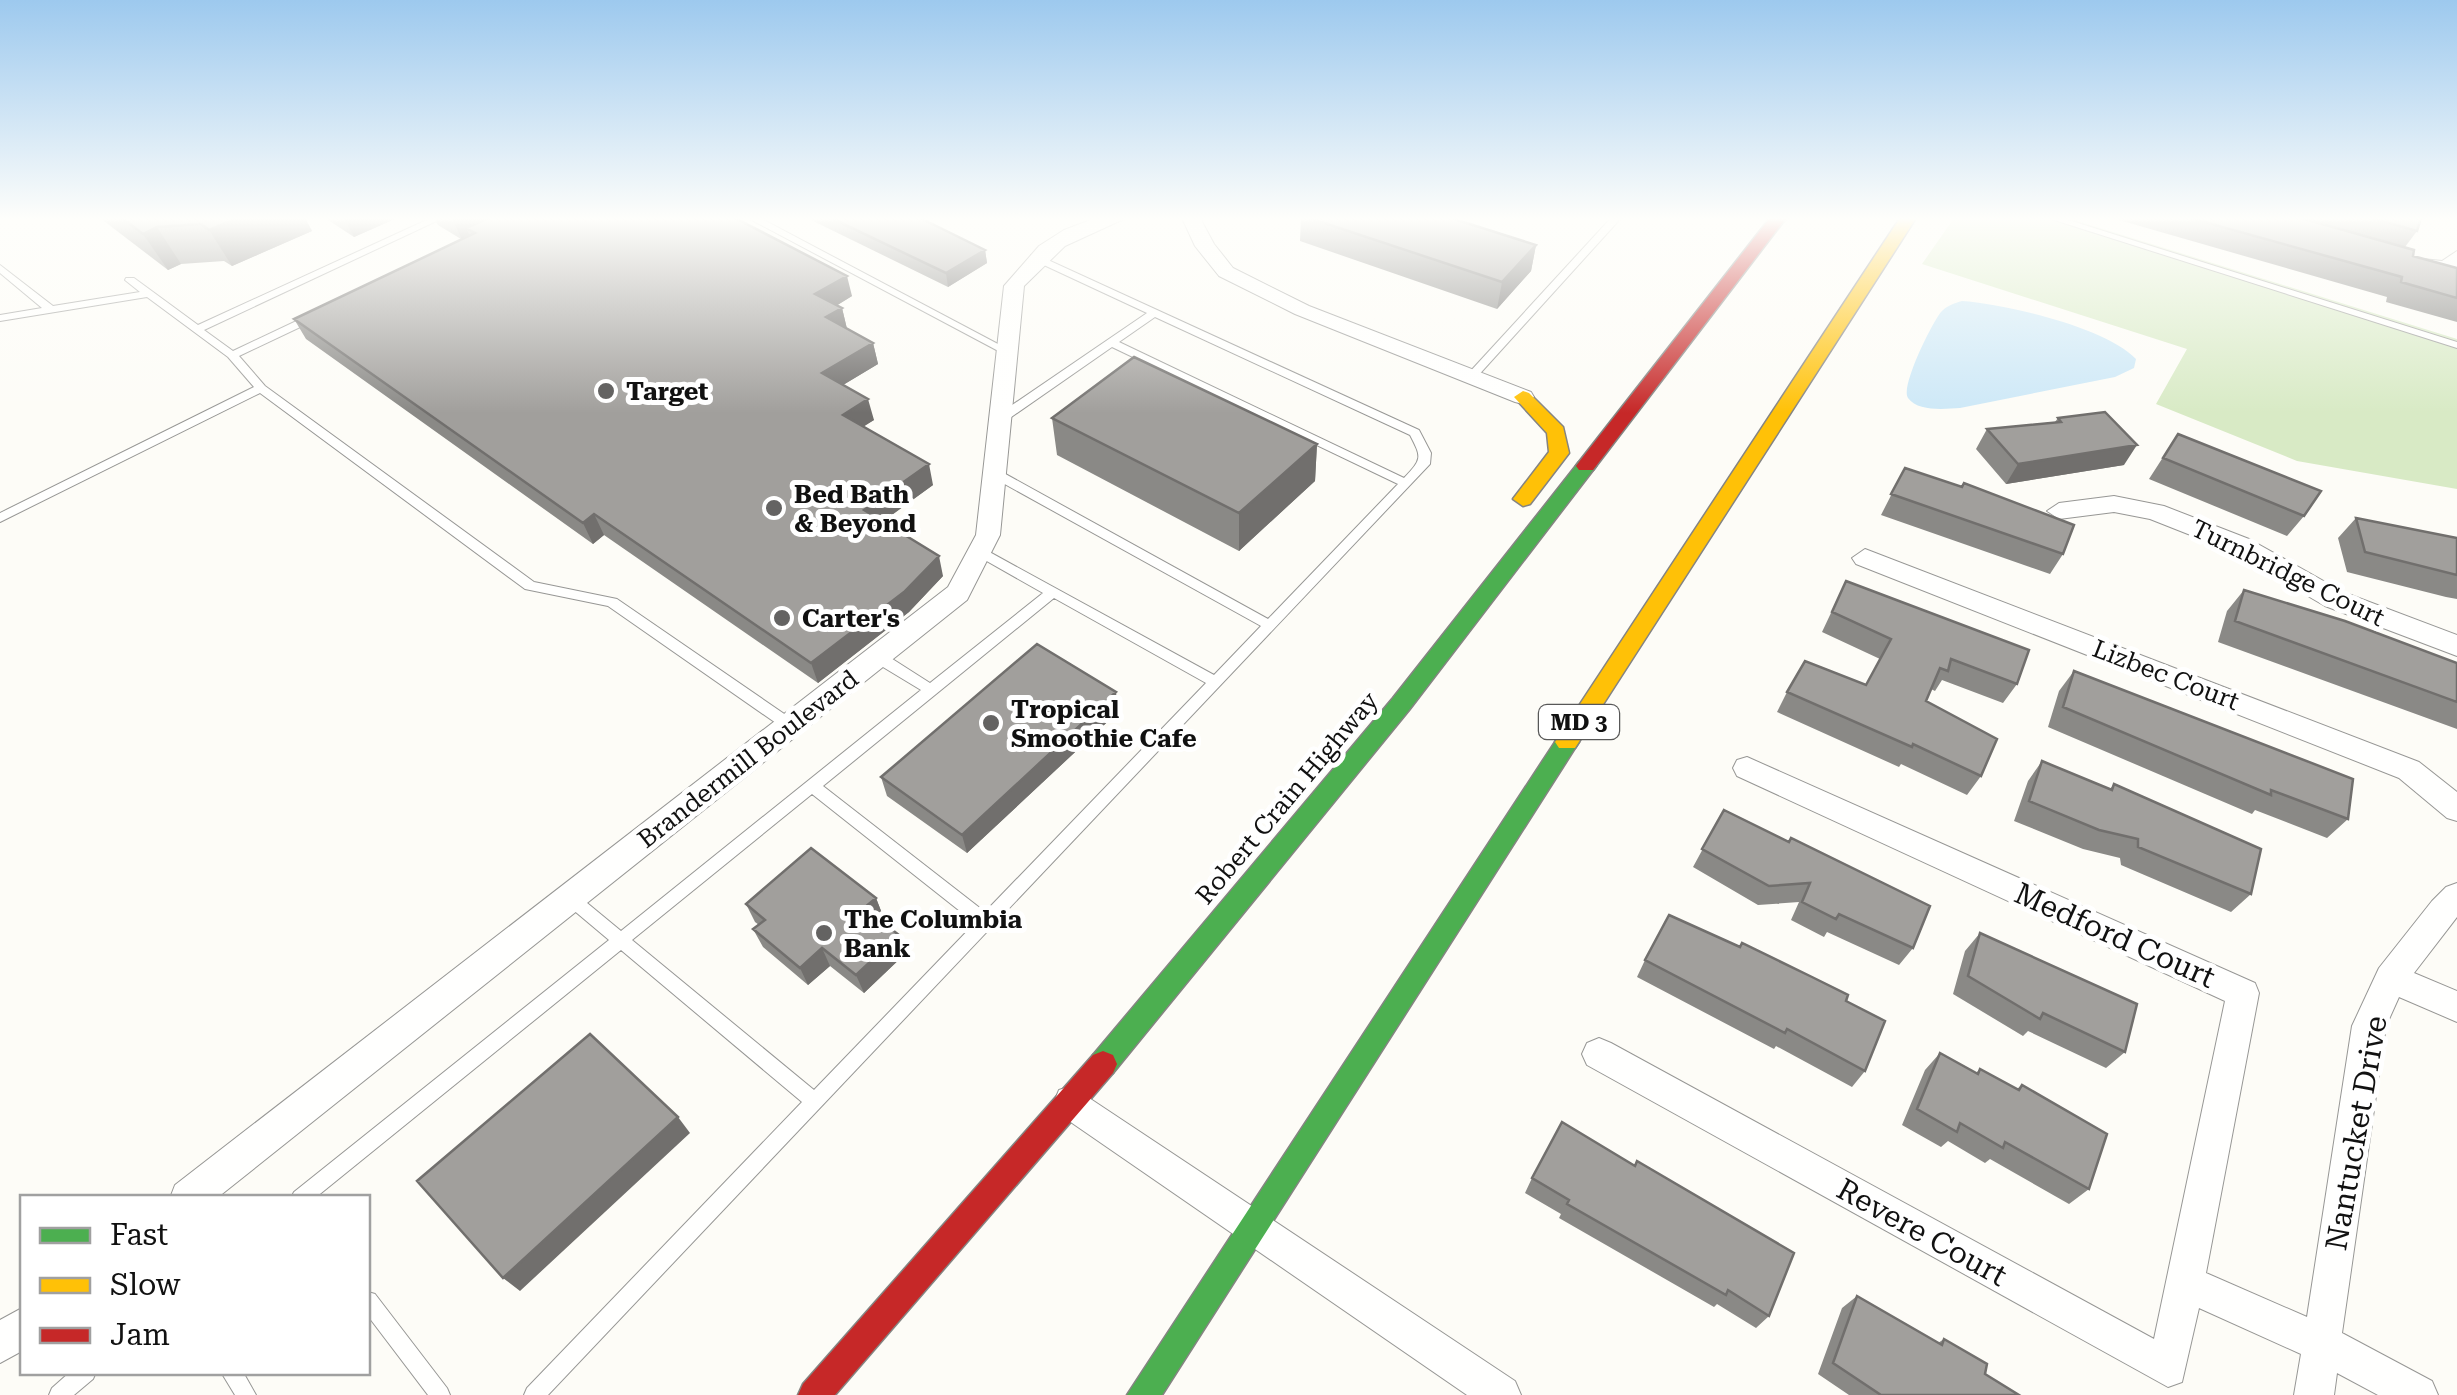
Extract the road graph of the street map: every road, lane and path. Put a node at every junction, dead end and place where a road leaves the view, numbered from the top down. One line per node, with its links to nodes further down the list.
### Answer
1 (18, 283): 13 (lane)
2 (134, 283): 12 (lane)
3 (297, 283): 17 (lane)
4 (877, 283): 20 (lane)
5 (1016, 283): 20 (street, Brandermill Boulevard)
6 (1093, 283): 14 (lane)
7 (1248, 283): 22 (street)
8 (1557, 283): 22 (lane)
9 (1728, 283): 41 (highway, Robert Crain Highway)
10 (1866, 283): 57 (highway, MD 3)
11 (2260, 283): 19 (lane)
12 (149, 294): 13 (lane); 17 (lane)
13 (51, 310): 16 (lane)
14 (1155, 312): 18 (lane); 28 (lane)
15 (318, 314): 21 (lane)
16 (0, 318)
17 (197, 329): 21 (lane)
18 (1111, 342): 26 (lane); 28 (lane)
19 (2457, 345)
20 (1008, 352): 26 (street, Brandermill Boulevard)
21 (232, 355): 23 (lane)
22 (1471, 377): 24 (street)
23 (262, 388): 30 (lane); 42 (lane)
24 (1523, 397): 25 (highway); 31 (highway)
25 (1566, 403)
26 (1003, 417): 27 (street, Brandermill Boulevard)
27 (996, 474): 32 (street, Brandermill Boulevard); 36 (lane)
28 (1405, 483): 36 (lane)
29 (2060, 511): 37 (street, Turnbridge Court)
30 (0, 518)
31 (1505, 521)
32 (980, 552): 35 (lane); 38 (street, Brandermill Boulevard)
33 (1865, 558): 45 (street, Lizbec Court)
34 (1476, 568): 41 (highway)
35 (1052, 592): 39 (lane); 40 (lane)
36 (1269, 626): 39 (lane)
37 (2457, 646)
38 (878, 657): 40 (lane); 42 (street, Brandermill Boulevard)
39 (1215, 682): 48 (lane)
40 (930, 690): 44 (lane)
41 (1401, 704): 54 (highway, Robert Crain Highway)
42 (791, 726): 47 (street, Brandermill Boulevard)
43 (1747, 768): 58 (street, Medford Court)
44 (811, 786): 48 (lane); 49 (lane)
45 (2457, 809)
46 (2457, 896): 50 (street, Nantucket Drive)
47 (570, 898): 49 (lane); 55 (street, Brandermill Boulevard)
48 (986, 922): 53 (lane)
49 (618, 940): 53 (lane); 56 (lane)
50 (2390, 978): 51 (street); 62 (street, Nantucket Drive)
51 (2457, 1007)
52 (1600, 1054): 58 (street, Revere Court)
53 (814, 1101): 67 (lane)
54 (1071, 1102): 57 (street); 59 (highway, Robert Crain Highway)
55 (192, 1195)
56 (304, 1195)
57 (1250, 1226): 70 (highway, MD 3); 71 (street)
58 (2185, 1283): 62 (street)
59 (906, 1290): 68 (highway); 69 (highway, Robert Crain Highway)
60 (370, 1304): 66 (lane)
61 (20, 1329): 63 (street)
62 (2321, 1343): 72 (street, Nantucket Drive); 73 (street)
63 (0, 1344)
64 (82, 1375): 65 (lane)
65 (59, 1395)
66 (440, 1395)
67 (534, 1395)
68 (794, 1395)
69 (814, 1395)
70 (1142, 1395)
71 (1501, 1395)
72 (2314, 1395)
73 (2418, 1395)

